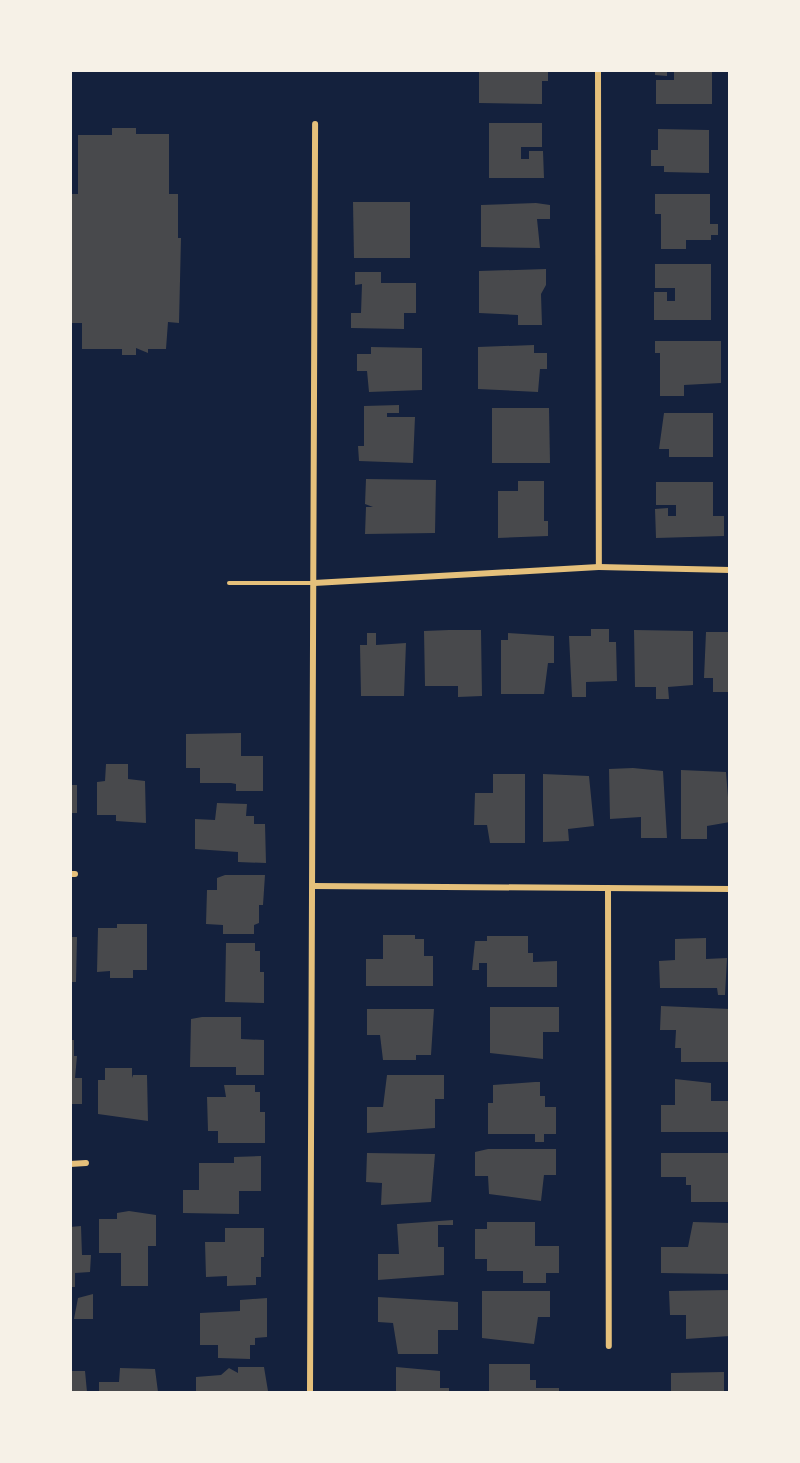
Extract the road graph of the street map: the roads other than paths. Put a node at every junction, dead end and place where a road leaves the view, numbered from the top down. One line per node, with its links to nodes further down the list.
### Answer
1 (597, 70): 3 (street)
2 (315, 124): 5 (street)
3 (599, 567): 4 (street); 5 (street)
4 (729, 570)
5 (314, 582): 6 (lane); 7 (street)
6 (229, 583)
7 (313, 886): 8 (street); 13 (street)
8 (608, 888): 9 (street); 12 (street)
9 (729, 889)
10 (86, 1163): 11 (street)
11 (70, 1164)
12 (609, 1346)
13 (310, 1392)

